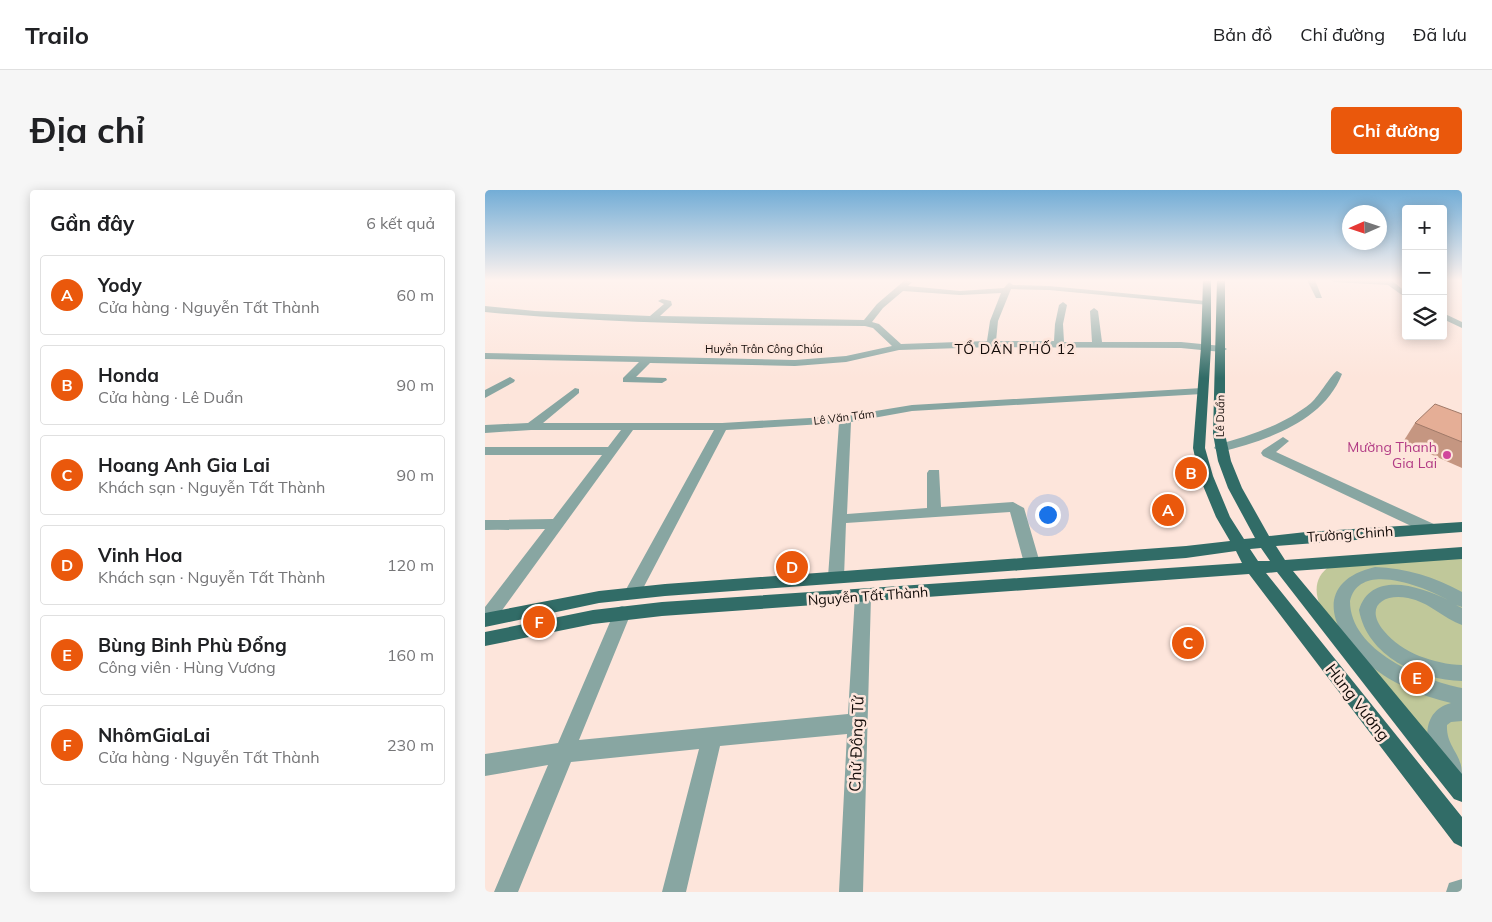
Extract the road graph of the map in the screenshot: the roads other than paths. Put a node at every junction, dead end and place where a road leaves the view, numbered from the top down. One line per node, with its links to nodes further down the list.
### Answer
1 (1094, 312): 15 (street)
2 (523, 313): 10 (street)
3 (660, 313): 10 (street)
4 (789, 313): 12 (street)
5 (874, 313): 13 (street)
6 (997, 313): 16 (street)
7 (1061, 313): 17 (street)
8 (1206, 313): 19 (main road, Lê Duẩn)
9 (1221, 313): 20 (main road, Lê Duẩn)
10 (653, 318): 12 (street)
11 (1447, 318): 14 (street)
12 (782, 322): 13 (street)
13 (866, 323): 18 (street)
14 (1462, 326)
15 (1097, 343): 17 (street, Huyền Trân Công Chúa); 19 (street, Huyền Trân Công Chúa)
16 (991, 344): 17 (street, Huyền Trân Công Chúa); 18 (street, Huyền Trân Công Chúa)
17 (1059, 344)
18 (899, 347): 22 (street, Huyền Trân Công Chúa)
19 (1206, 347): 20 (street, Huyền Trân Công Chúa); 27 (main road, Lê Duẩn)
20 (1222, 349): 35 (main road, Lê Duẩn)
21 (485, 356): 22 (street, Huyền Trân Công Chúa)
22 (646, 361): 25 (street)
23 (1337, 374): 35 (street)
24 (509, 380): 28 (street)
25 (662, 380)
26 (575, 391): 30 (street)
27 (1202, 391): 29 (street, Lê Văn Tám); 46 (main road, Lê Duẩn)
28 (485, 395)
29 (845, 419): 32 (street, Lê Văn Tám); 40 (street)
30 (531, 426): 31 (street, Lê Văn Tám); 33 (street, Lê Văn Tám)
31 (630, 426): 32 (street, Lê Văn Tám); 37 (street)
32 (722, 427): 54 (street)
33 (485, 429)
34 (1283, 441): 44 (street)
35 (1220, 448): 45 (main road, Lê Duẩn)
36 (485, 451): 37 (street)
37 (612, 451): 41 (street)
38 (934, 473): 39 (street)
39 (934, 512): 40 (street); 49 (street)
40 (839, 519): 53 (street)
41 (556, 524): 42 (street); 59 (street)
42 (485, 525)
43 (1462, 527): 44 (main road, Trường Chinh)
44 (1431, 529): 45 (main road, Trường Chinh)
45 (1266, 542): 46 (main road, Trường Chinh); 50 (main road, Lê Duẩn)
46 (1239, 546): 49 (main road, Nguyễn Tất Thành); 51 (main road, Lê Duẩn)
47 (1462, 553): 48 (main road, Trường Chinh)
48 (1393, 558): 50 (main road, Trường Chinh); 52 (street)
49 (1032, 563): 53 (main road, Nguyễn Tất Thành)
50 (1282, 567): 51 (main road, Trường Chinh); 61 (main road, Hùng Vương)
51 (1254, 569): 55 (main road, Nguyễn Tất Thành); 65 (main road, Hùng Vương)
52 (1399, 576): 56 (street); 61 (street)
53 (836, 577): 54 (main road, Nguyễn Tất Thành)
54 (632, 593): 59 (main road, Nguyễn Tất Thành)
55 (863, 596): 57 (main road, Nguyễn Tất Thành); 67 (street, Chử Đồng Tử)
56 (1462, 600)
57 (622, 613): 60 (main road, Nguyễn Tất Thành); 69 (street)
58 (1462, 618): 62 (street)
59 (486, 619)
60 (485, 640)
61 (1366, 661): 63 (main road, Hùng Vương); 64 (street)
62 (1462, 673)
63 (1380, 693): 65 (main road); 72 (main road, Hùng Vương)
64 (1462, 697)
65 (1355, 699): 73 (main road, Hùng Vương)
66 (1462, 712): 71 (street)
67 (857, 723): 68 (street); 77 (street, Chử Đồng Tử)
68 (712, 738): 69 (street); 76 (street)
69 (563, 752): 70 (street); 75 (street)
70 (485, 765)
71 (1462, 774)
72 (1462, 791)
73 (1462, 836)
74 (1462, 891): 78 (street)
75 (505, 892)
76 (674, 892)
77 (851, 892)
78 (1458, 892)

